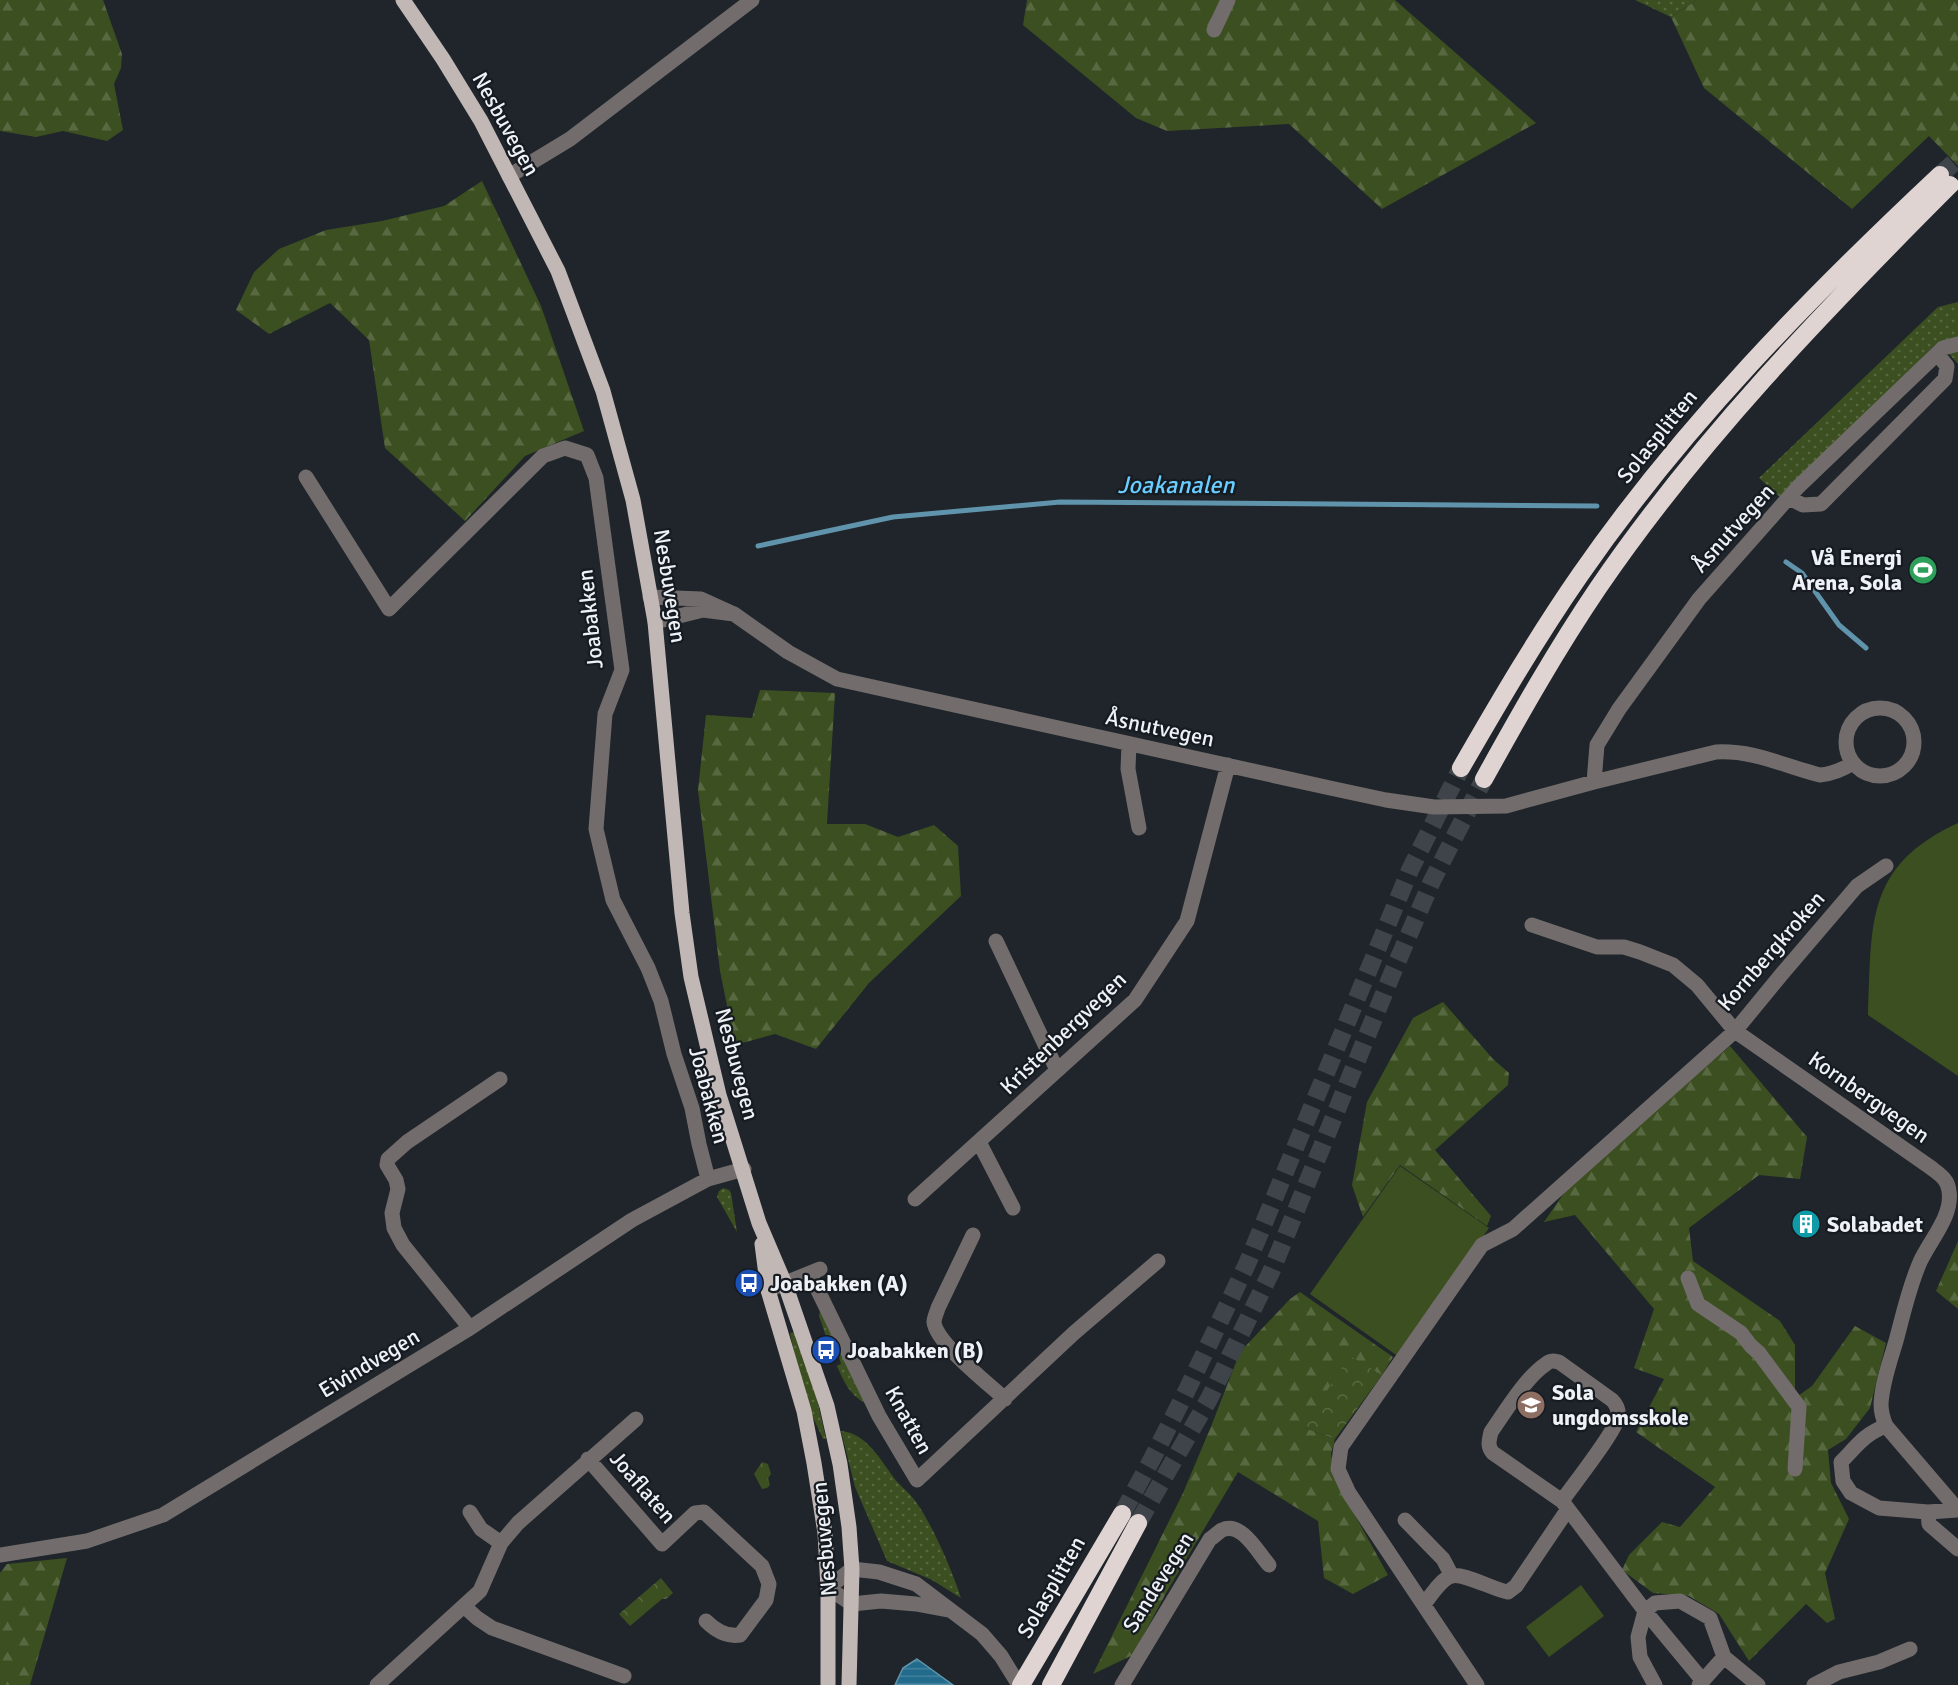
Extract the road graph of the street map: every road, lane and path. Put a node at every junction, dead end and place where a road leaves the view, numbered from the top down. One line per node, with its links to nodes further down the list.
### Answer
1 (403, 0): 5 (main road, Nesbuvegen)
2 (752, 0): 5 (street)
3 (1228, 0): 4 (street)
4 (1214, 30)
5 (509, 176): 10 (main road, Nesbuvegen)
6 (1958, 344): 7 (street, Åsnutvegen)
7 (1937, 354): 9 (street, Åsnutvegen); 9 (street)
8 (306, 477): 28 (street, Joabakken)
9 (1789, 498): 18 (street, Åsnutvegen)
10 (650, 597): 11 (street, Åsnutvegen); 12 (main road, Nesbuvegen)
11 (734, 614): 12 (street, Åsnutvegen); 13 (street, Åsnutvegen)
12 (655, 622): 27 (main road, Nesbuvegen)
13 (1129, 744): 15 (street, Åsnutvegen); 19 (street)
14 (1853, 763): 14 (street); 18 (street, Åsnutvegen)
15 (1228, 765): 18 (street, Åsnutvegen); 24 (street, Kristenbergvegen)
16 (1461, 768): 17 (highway, Solasplitten)
17 (1484, 778)
18 (1594, 782)
19 (1140, 828)
20 (1886, 866): 23 (street, Kornbergkroken)
21 (1532, 925): 23 (street, Kornbergkroken)
22 (996, 941): 24 (street)
23 (1736, 1031): 40 (street, Kornbergvegen); 58 (street)
24 (1057, 1070): 26 (street, Kristenbergvegen)
25 (500, 1079): 37 (street)
26 (979, 1142): 29 (street, Kristenbergvegen); 30 (street)
27 (744, 1169): 28 (street, Eivindvegen); 31 (main road, Nesbuvegen)
28 (708, 1179): 37 (street, Eivindvegen)
29 (915, 1199)
30 (1013, 1208)
31 (759, 1223): 35 (main road, Nesbuvegen); 36 (main road, Nesbuvegen)
32 (973, 1235): 38 (street)
33 (1158, 1261): 38 (street, Knatten)
34 (1688, 1278): 42 (street)
35 (784, 1284): 36 (street, Knatten); 38 (street, Knatten); 54 (main road, Nesbuvegen)
36 (768, 1290): 56 (main road, Nesbuvegen)
37 (470, 1328): 52 (street, Eivindvegen)
38 (1005, 1399)
39 (636, 1419): 41 (street, Joaflaten)
40 (1886, 1426): 44 (street); 46 (street)
41 (588, 1460): 50 (street, Joaflaten); 62 (street, Joaflaten)
42 (1795, 1469)
43 (1565, 1505): 43 (street); 55 (street); 61 (street)
44 (1958, 1510): 46 (street)
45 (470, 1512): 50 (street)
46 (1928, 1512): 51 (street)
47 (1122, 1514): 70 (highway, Solasplitten)
48 (1406, 1520): 55 (street)
49 (1138, 1523): 71 (highway, Solasplitten)
50 (501, 1543): 59 (street, Joaflaten)
51 (1958, 1549)
52 (0, 1555)
53 (1269, 1565): 72 (street, Sandevegen)
54 (852, 1569): 56 (street); 57 (main road, Nesbuvegen); 60 (street)
55 (1452, 1576): 58 (street)
56 (828, 1588): 57 (street); 68 (main road, Nesbuvegen)
57 (852, 1604): 60 (street); 69 (main road, Nesbuvegen)
58 (1424, 1604): 73 (street)
59 (465, 1607): 65 (street); 67 (street, Joaflaten)
60 (948, 1610): 70 (street)
61 (1645, 1611): 64 (street); 66 (street); 74 (street)
62 (706, 1621)
63 (1910, 1649): 76 (street)
64 (1724, 1657): 66 (street); 75 (street)
65 (624, 1676)
66 (1701, 1683)
67 (377, 1685)
68 (828, 1685)
69 (849, 1685)
70 (1020, 1685)
71 (1051, 1685)
72 (1122, 1685)
73 (1477, 1685)
74 (1655, 1685)
75 (1758, 1685)
76 (1814, 1685)

